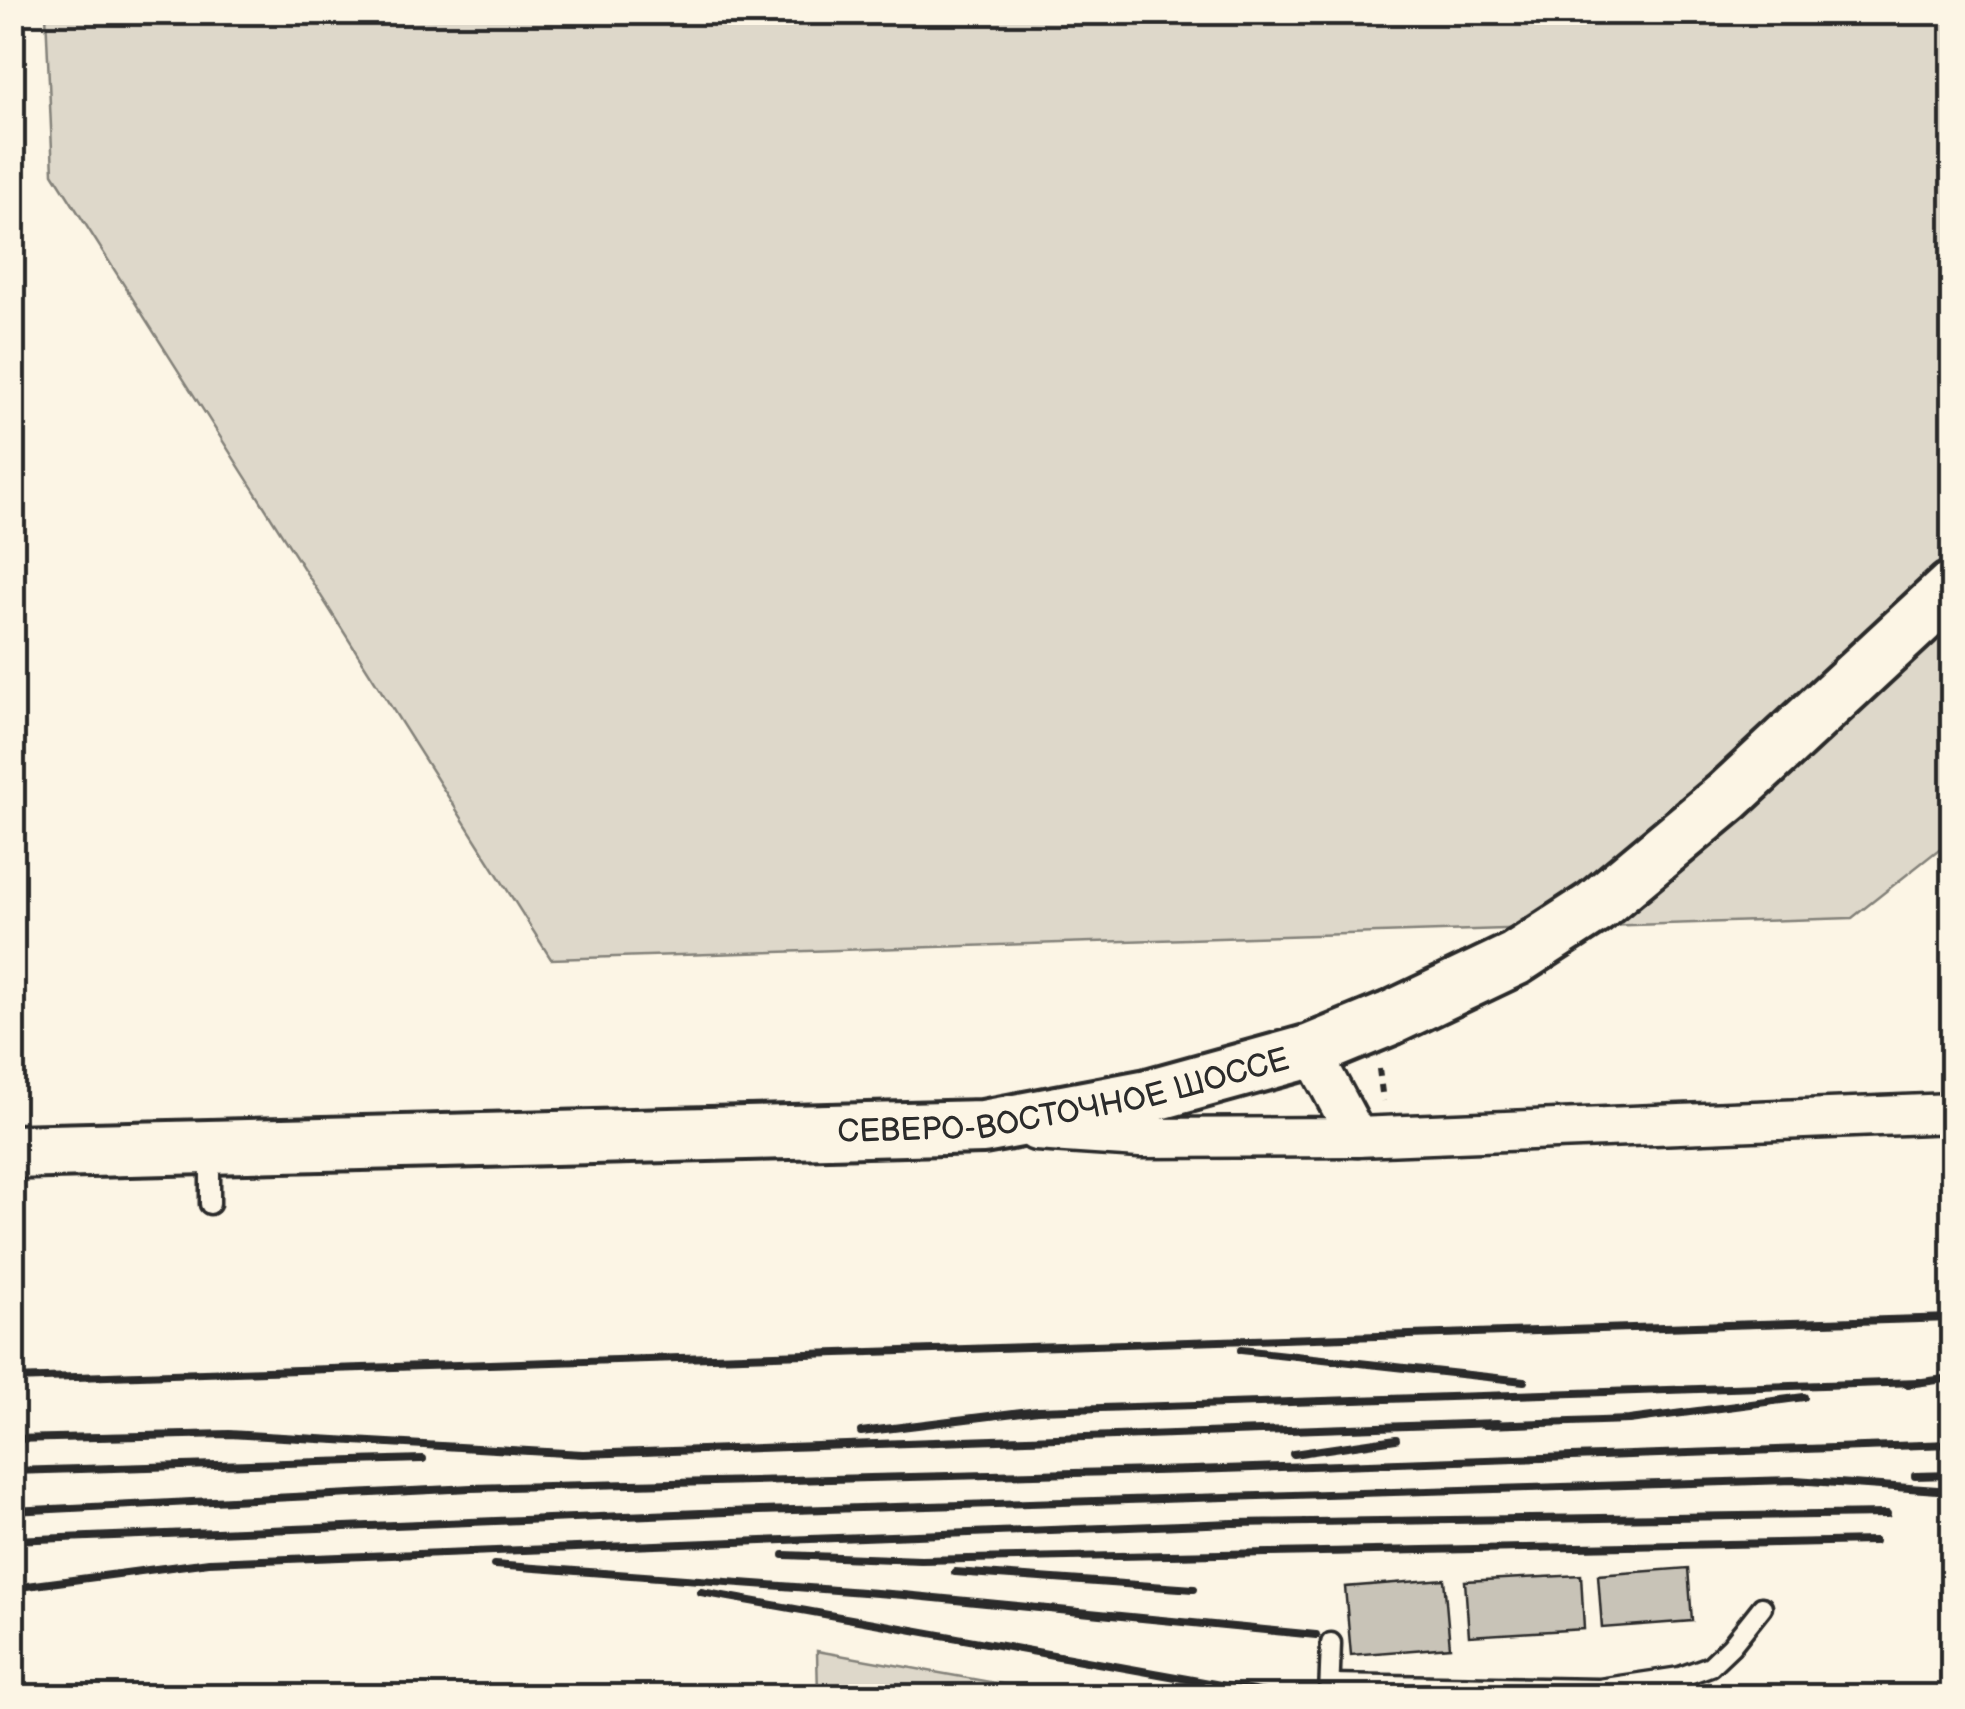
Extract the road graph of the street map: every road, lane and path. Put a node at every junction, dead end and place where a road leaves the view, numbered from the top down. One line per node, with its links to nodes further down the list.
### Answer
1 (1952, 588): 2 (street, СЕВЕРО-ВОСТОЧНОЕ ШОССЕ)
2 (1311, 1051): 4 (street, СЕВЕРО-ВОСТОЧНОЕ ШОССЕ); 5 (street)
3 (1952, 1113): 5 (street)
4 (983, 1127): 5 (street); 6 (street, СЕВЕРО-ВОСТОЧНОЕ ШОССЕ)
5 (1357, 1136)
6 (210, 1148): 7 (street, СЕВЕРО-ВОСТОЧНОЕ ШОССЕ); 8 (lane)
7 (12, 1152)
8 (210, 1204)
9 (1762, 1607): 11 (lane)
10 (1331, 1643): 11 (lane)
11 (1329, 1690)

